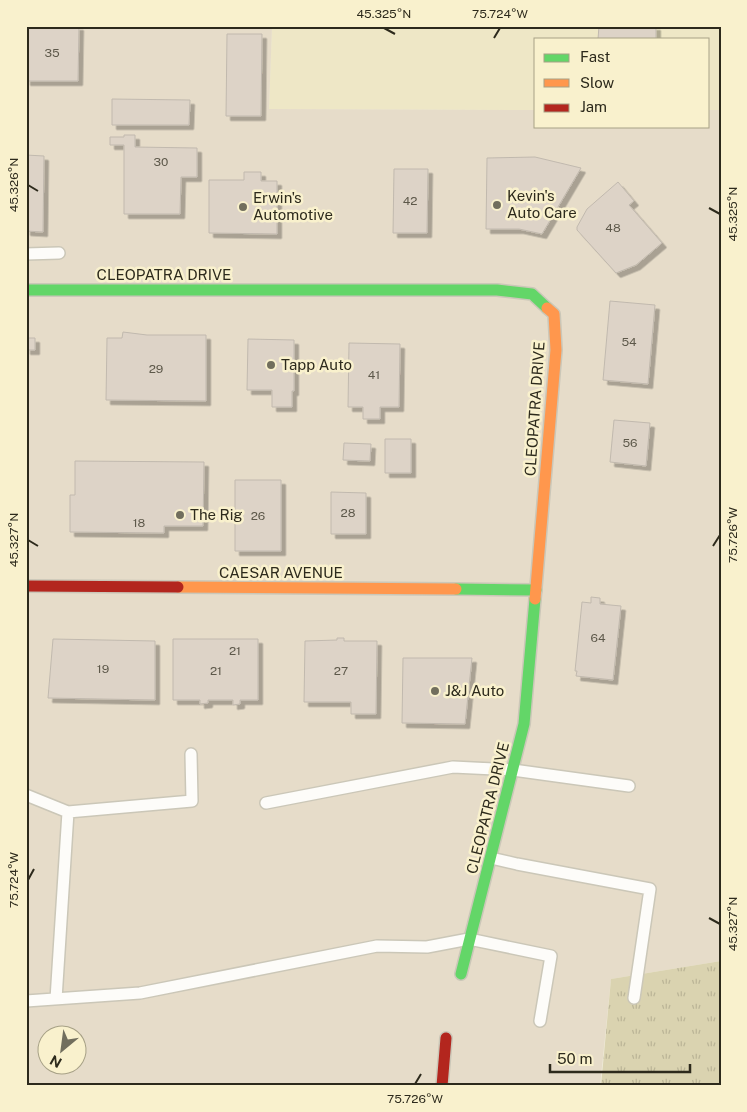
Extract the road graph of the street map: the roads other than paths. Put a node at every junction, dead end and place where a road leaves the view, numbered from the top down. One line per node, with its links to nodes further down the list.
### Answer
1 (58, 253): 2 (lane)
2 (26, 254)
3 (26, 290): 5 (street, CLEOPATRA DRIVE)
4 (26, 586): 5 (street, CAESAR AVENUE)
5 (536, 590): 7 (street, CLEOPATRA DRIVE)
6 (191, 754): 11 (lane)
7 (513, 770): 8 (lane); 10 (lane); 12 (street, CLEOPATRA DRIVE)
8 (629, 786)
9 (26, 795): 11 (lane)
10 (266, 803)
11 (68, 812): 16 (lane)
12 (491, 858): 13 (street, CLEOPATRA DRIVE); 15 (lane)
13 (470, 939): 14 (street, CLEOPATRA DRIVE); 16 (lane); 18 (lane)
14 (461, 974)
15 (634, 998)
16 (56, 999): 17 (lane)
17 (26, 1001)
18 (540, 1021)
19 (446, 1038): 20 (street)
20 (442, 1086)

